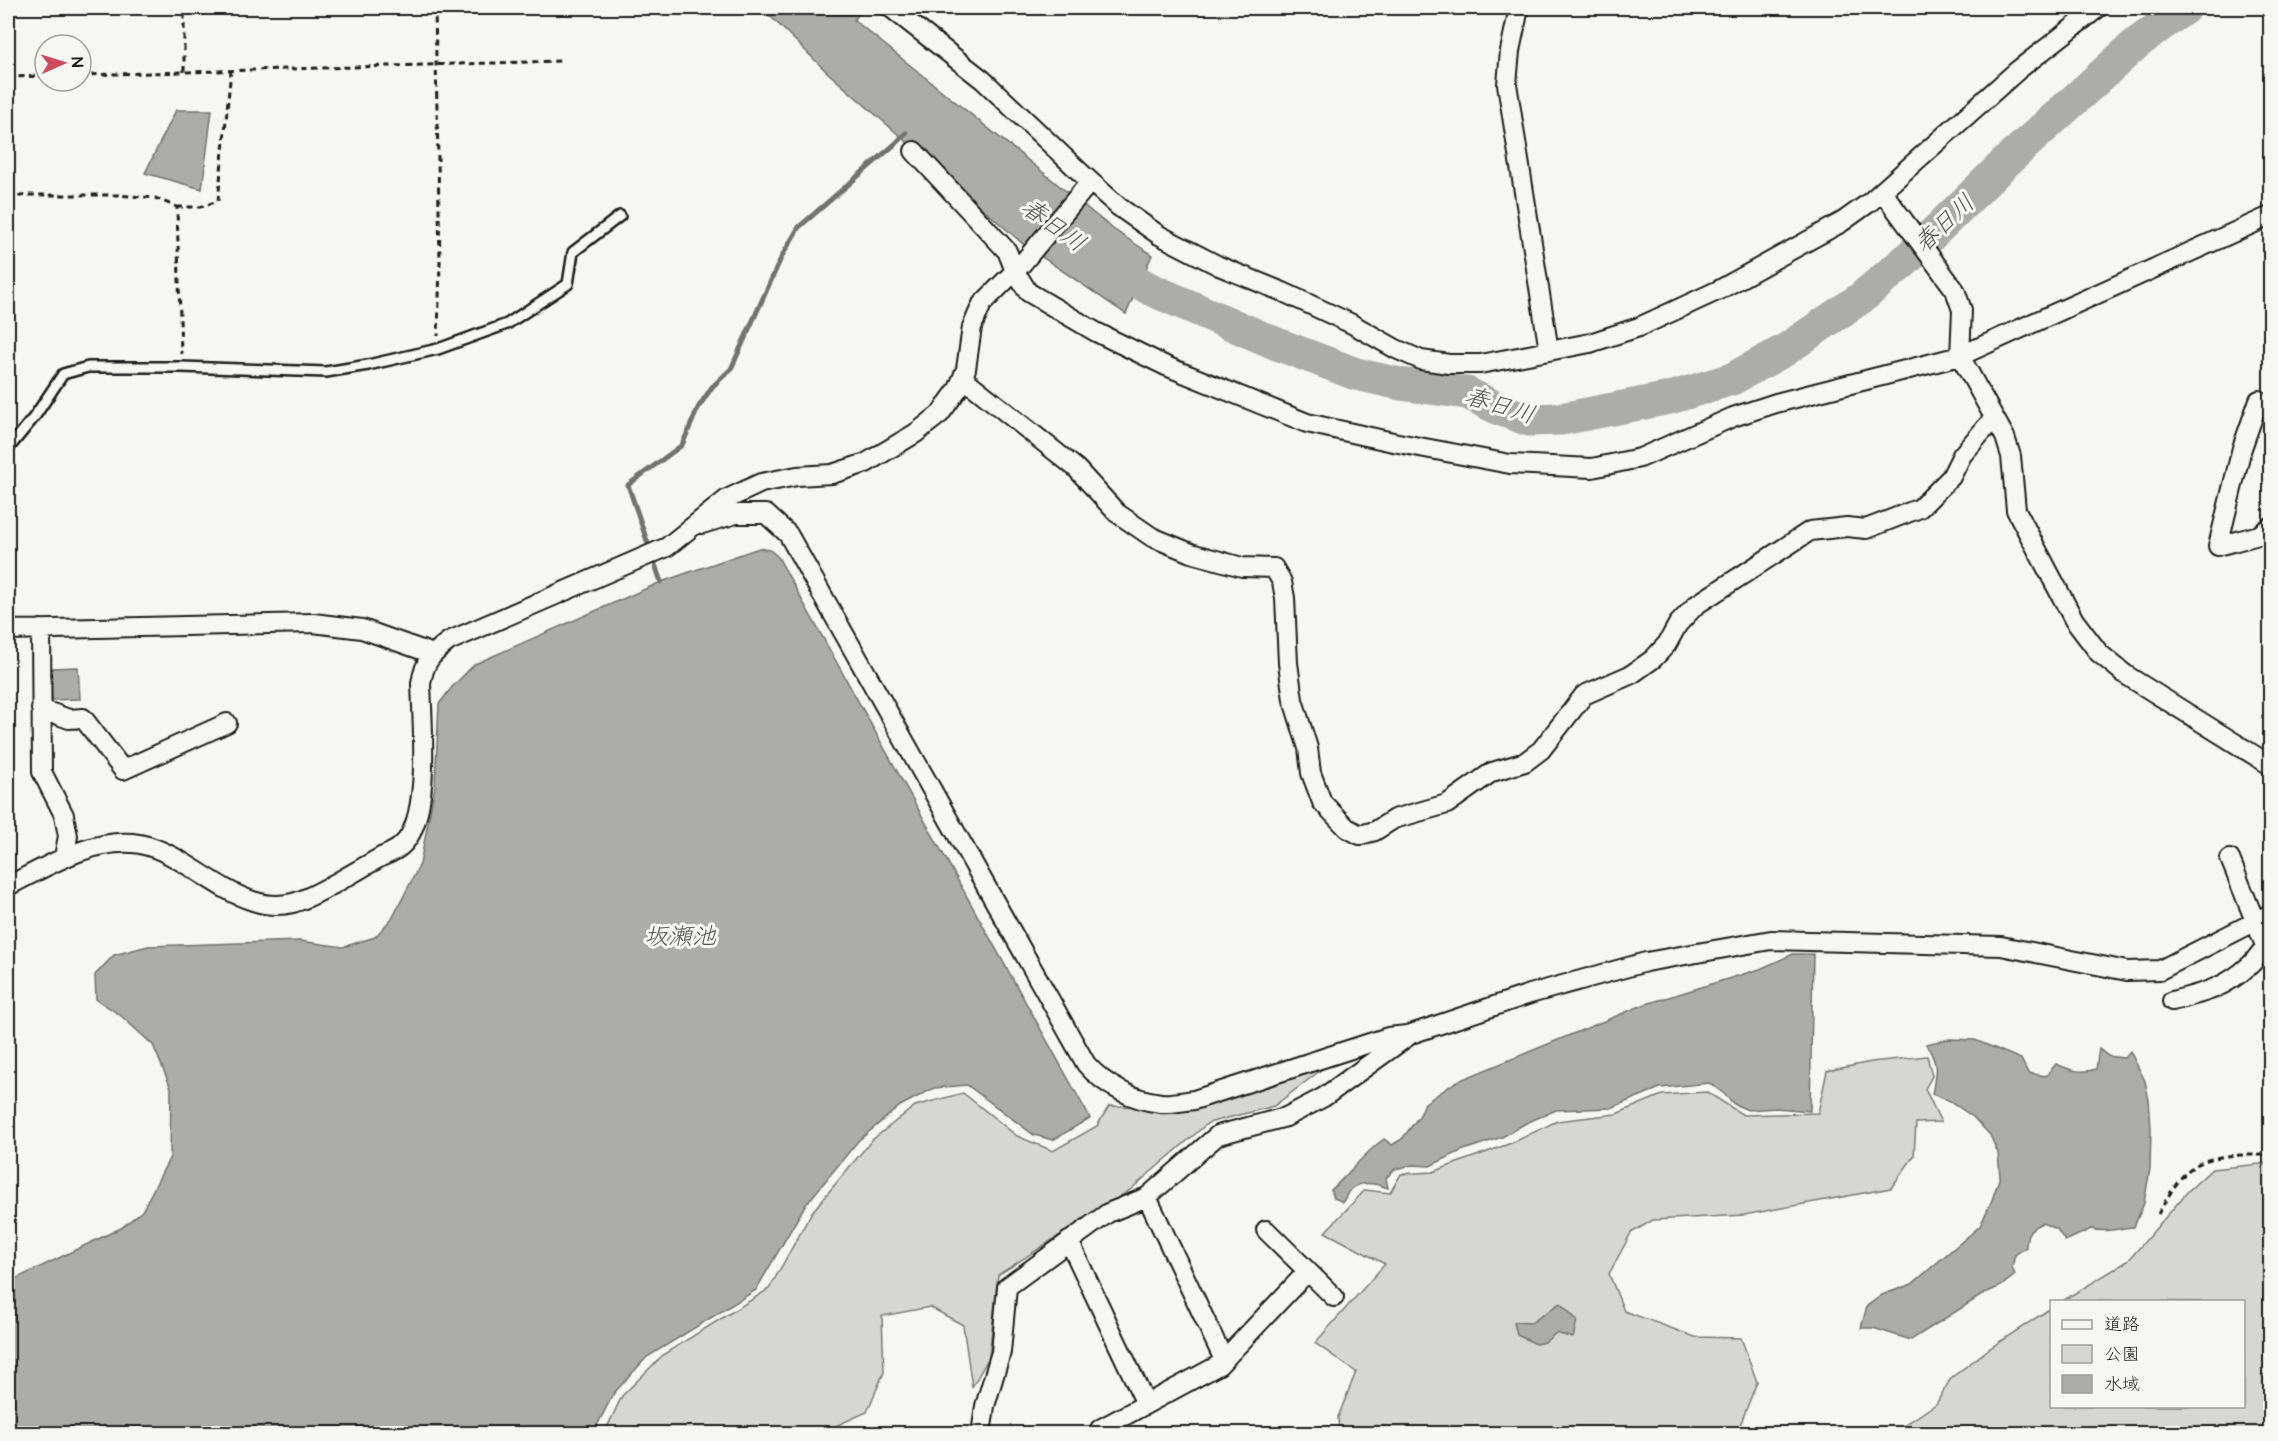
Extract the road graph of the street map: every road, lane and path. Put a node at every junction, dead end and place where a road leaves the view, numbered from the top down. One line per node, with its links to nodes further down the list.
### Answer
1 (184, 8): 9 (path)
2 (435, 8): 7 (path)
3 (891, 8): 14 (street)
4 (1519, 8): 22 (street)
5 (2098, 8): 15 (street)
6 (561, 61): 7 (path)
7 (436, 66): 8 (path); 21 (path)
8 (231, 70): 9 (path); 17 (path)
9 (184, 72): 10 (path)
10 (93, 75)
11 (33, 76): 12 (path)
12 (8, 77)
13 (914, 151): 20 (street)
14 (1088, 184): 20 (street); 22 (street)
15 (1882, 191): 22 (street); 23 (street)
16 (8, 198): 17 (path)
17 (177, 207): 24 (path)
18 (620, 216): 21 (lane)
19 (2271, 216): 23 (street)
20 (1018, 268): 23 (street); 25 (street)
21 (438, 349): 24 (lane)
22 (1549, 351)
23 (1960, 356): 27 (street)
24 (182, 367): 28 (lane)
25 (963, 378): 27 (street); 29 (street)
26 (2259, 400): 30 (street)
27 (1994, 418): 36 (street)
28 (8, 449)
29 (694, 526): 33 (street); 43 (street)
30 (2271, 526)
31 (41, 629): 32 (street); 33 (street); 34 (street)
32 (8, 630)
33 (432, 654): 37 (street)
34 (41, 710): 35 (street); 37 (street)
35 (227, 723)
36 (2271, 765)
37 (64, 857): 39 (street)
38 (2230, 859): 40 (street)
39 (8, 885)
40 (2263, 918): 41 (street); 43 (street)
41 (2269, 951): 42 (street)
42 (2172, 1001)
43 (1411, 1034): 45 (street)
44 (2271, 1155): 46 (path)
45 (1147, 1197): 48 (street); 51 (street)
46 (2158, 1214)
47 (1266, 1230): 49 (street)
48 (1069, 1241): 52 (street); 53 (street)
49 (1306, 1272): 50 (street); 51 (street)
50 (1334, 1297)
51 (1224, 1360): 52 (street)
52 (1146, 1404): 54 (street)
53 (981, 1434)
54 (1102, 1434)

